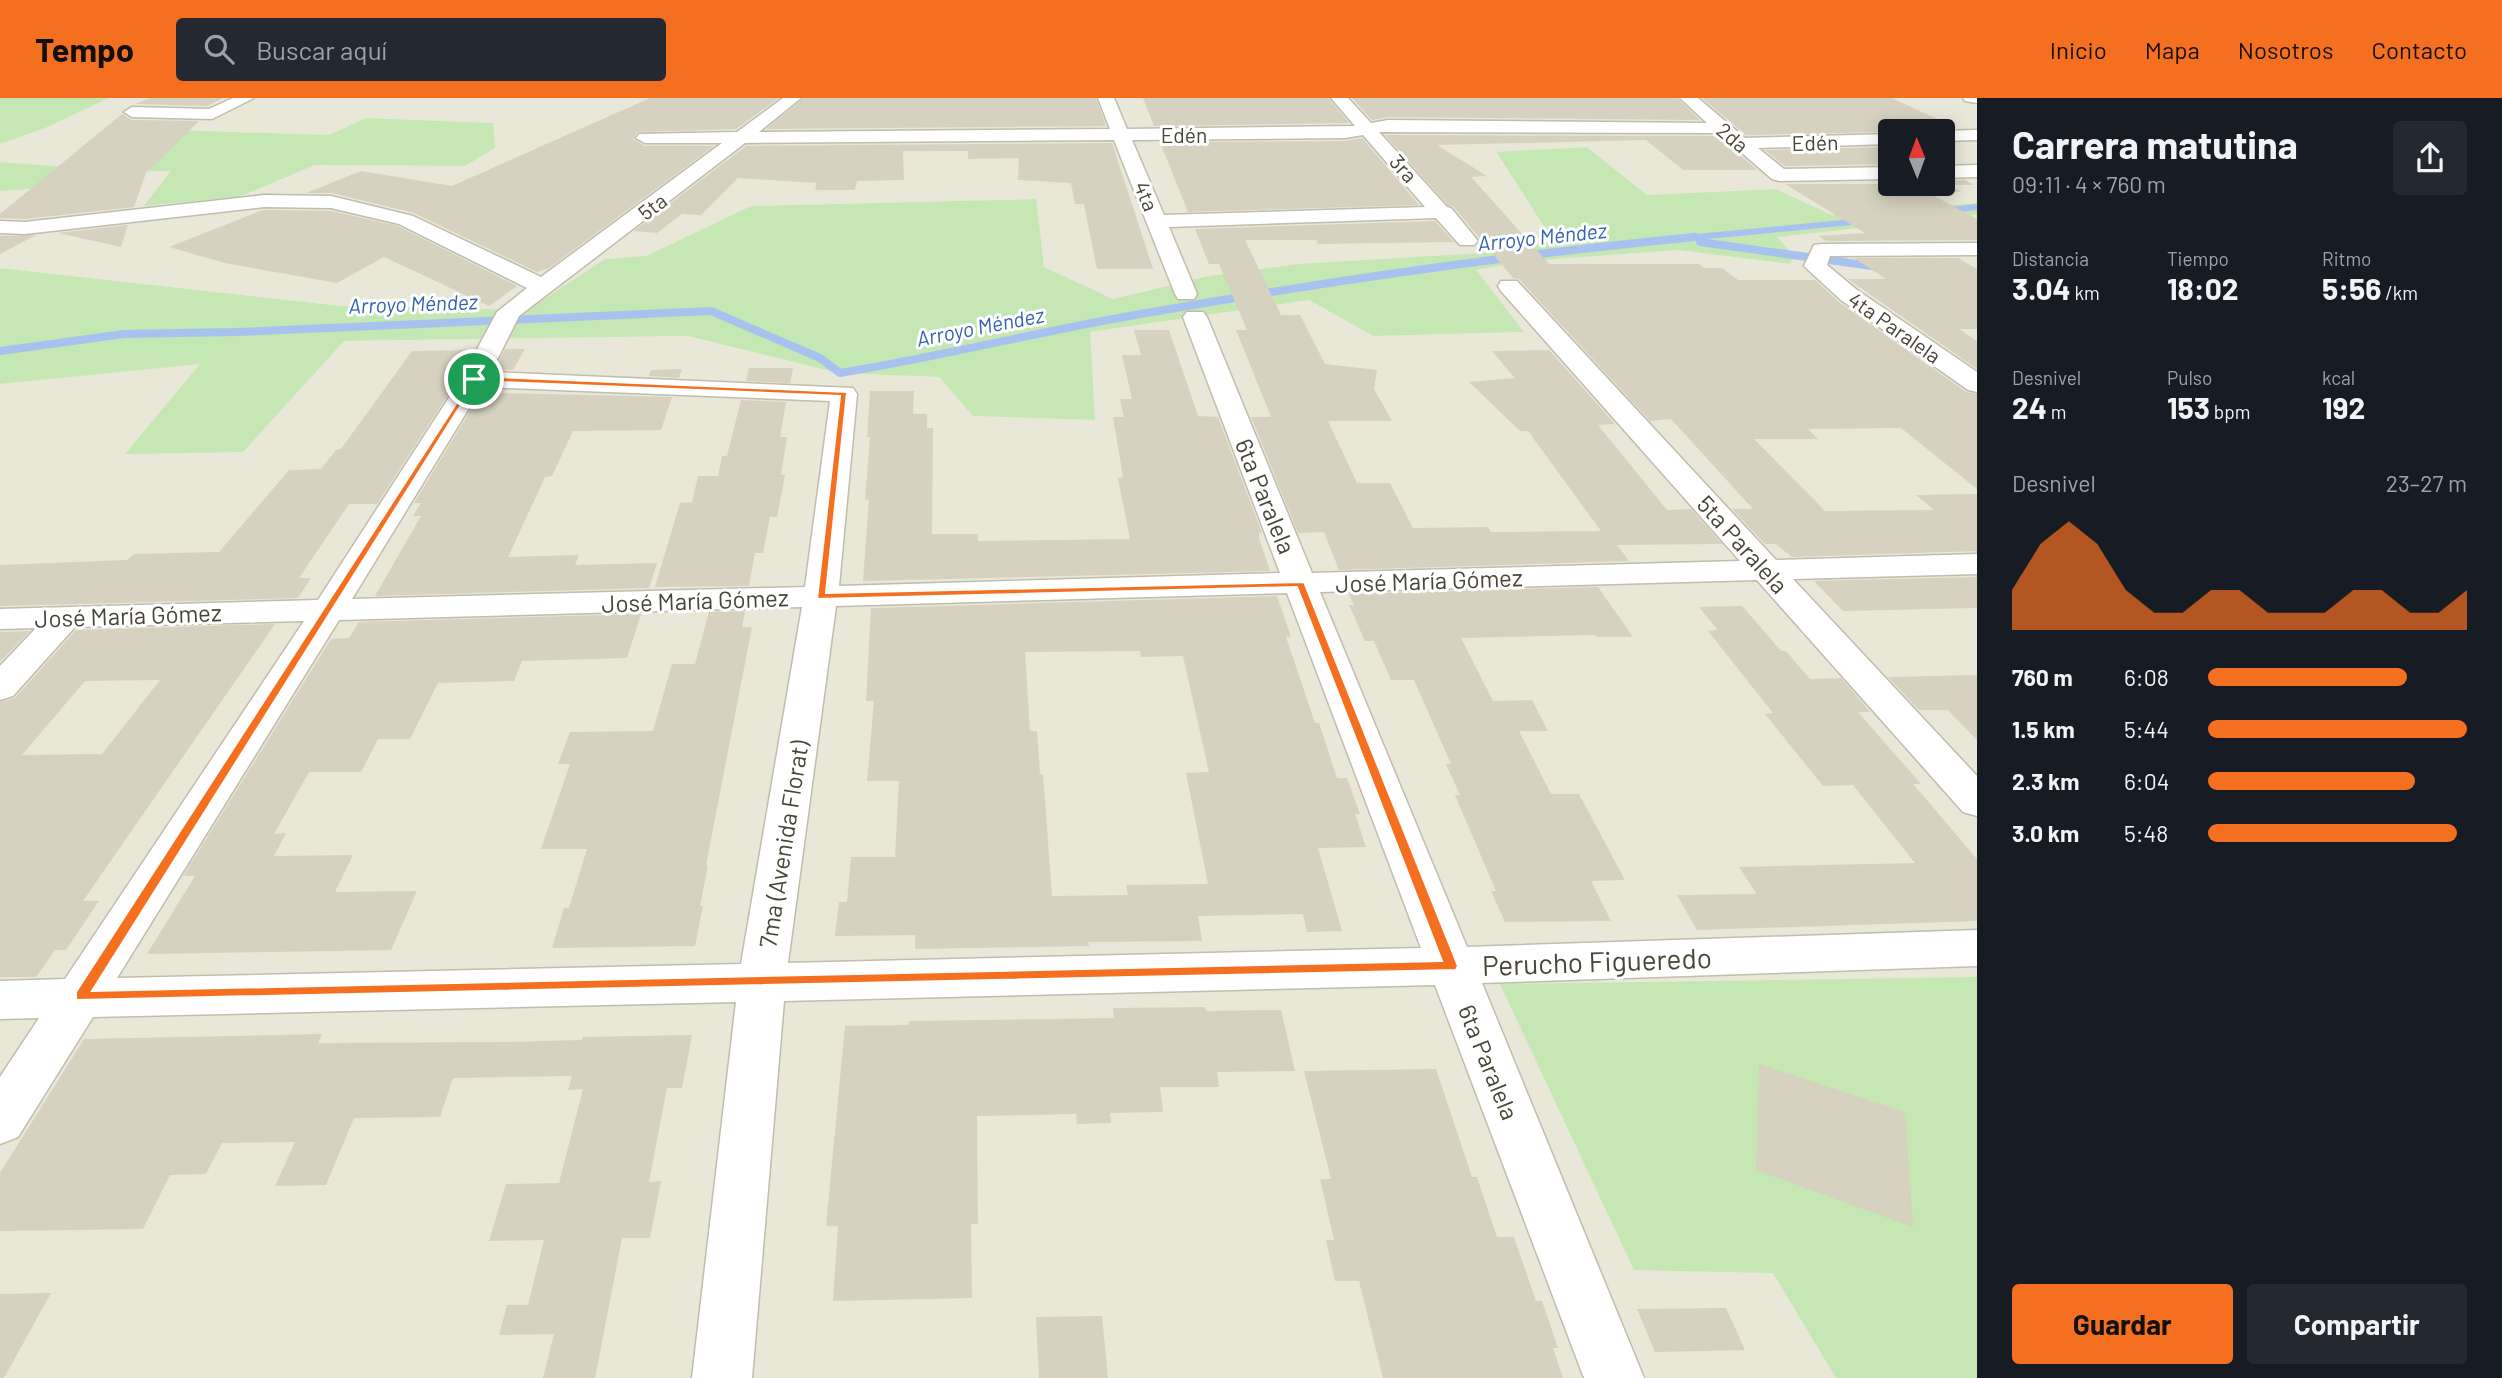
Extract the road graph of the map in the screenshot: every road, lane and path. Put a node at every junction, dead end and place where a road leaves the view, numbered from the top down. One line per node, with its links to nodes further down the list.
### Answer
1 (246, 98): 8 (street)
2 (793, 98): 15 (street, 5ta)
3 (1106, 98): 11 (street, 4ta)
4 (1339, 98): 10 (street, 3ra)
5 (1688, 98): 9 (street, 2da)
6 (1971, 98): 7 (street)
7 (1977, 98)
8 (132, 112)
9 (1723, 128): 10 (street, Edén); 17 (street, 2da)
10 (1370, 130): 11 (street, Edén); 21 (street, 3ra)
11 (1122, 134): 15 (street, Edén); 22 (street, 4ta)
12 (1977, 135): 13 (street)
13 (1955, 136)
14 (645, 138): 15 (street, Edén)
15 (741, 138): 26 (street, 5ta)
16 (1878, 139): 17 (street, Edén)
17 (1740, 143): 20 (street, 2da)
18 (1977, 171): 19 (street)
19 (1955, 172)
20 (1878, 173)
21 (1444, 212): 22 (street); 24 (street, 3ra)
22 (1157, 221): 28 (street, 4ta)
23 (0, 227): 26 (street)
24 (1467, 241)
25 (1977, 249): 30 (street, 4ta Paralela)
26 (541, 286): 29 (street, 5ta)
27 (1509, 286): 32 (street, 5ta Paralela)
28 (1191, 305): 33 (street, 6ta Paralela)
29 (474, 379): 34 (street, 7ma (Avenida Florat)); 35 (street)
30 (1977, 384)
31 (1977, 564): 32 (street, José María Gómez)
32 (1765, 569): 33 (street, José María Gómez); 39 (street, 5ta Paralela)
33 (1301, 584): 34 (street, José María Gómez); 41 (street, 6ta Paralela)
34 (821, 596): 35 (street, José María Gómez); 42 (street, 7ma (Avenida Florat))
35 (329, 609): 36 (street, José María Gómez); 43 (street)
36 (66, 616): 37 (street, José María Gómez); 38 (street)
37 (0, 619)
38 (0, 688)
39 (1977, 802)
40 (1977, 948): 41 (street, Perucho Figueredo)
41 (1451, 966): 42 (street, Perucho Figueredo); 47 (street, 6ta Paralela)
42 (762, 981): 43 (street, Perucho Figueredo); 46 (street, 7ma (Avenida Florat))
43 (81, 996): 44 (street, Perucho Figueredo); 45 (street)
44 (0, 1000)
45 (0, 1121)
46 (722, 1378)
47 (1614, 1378)

